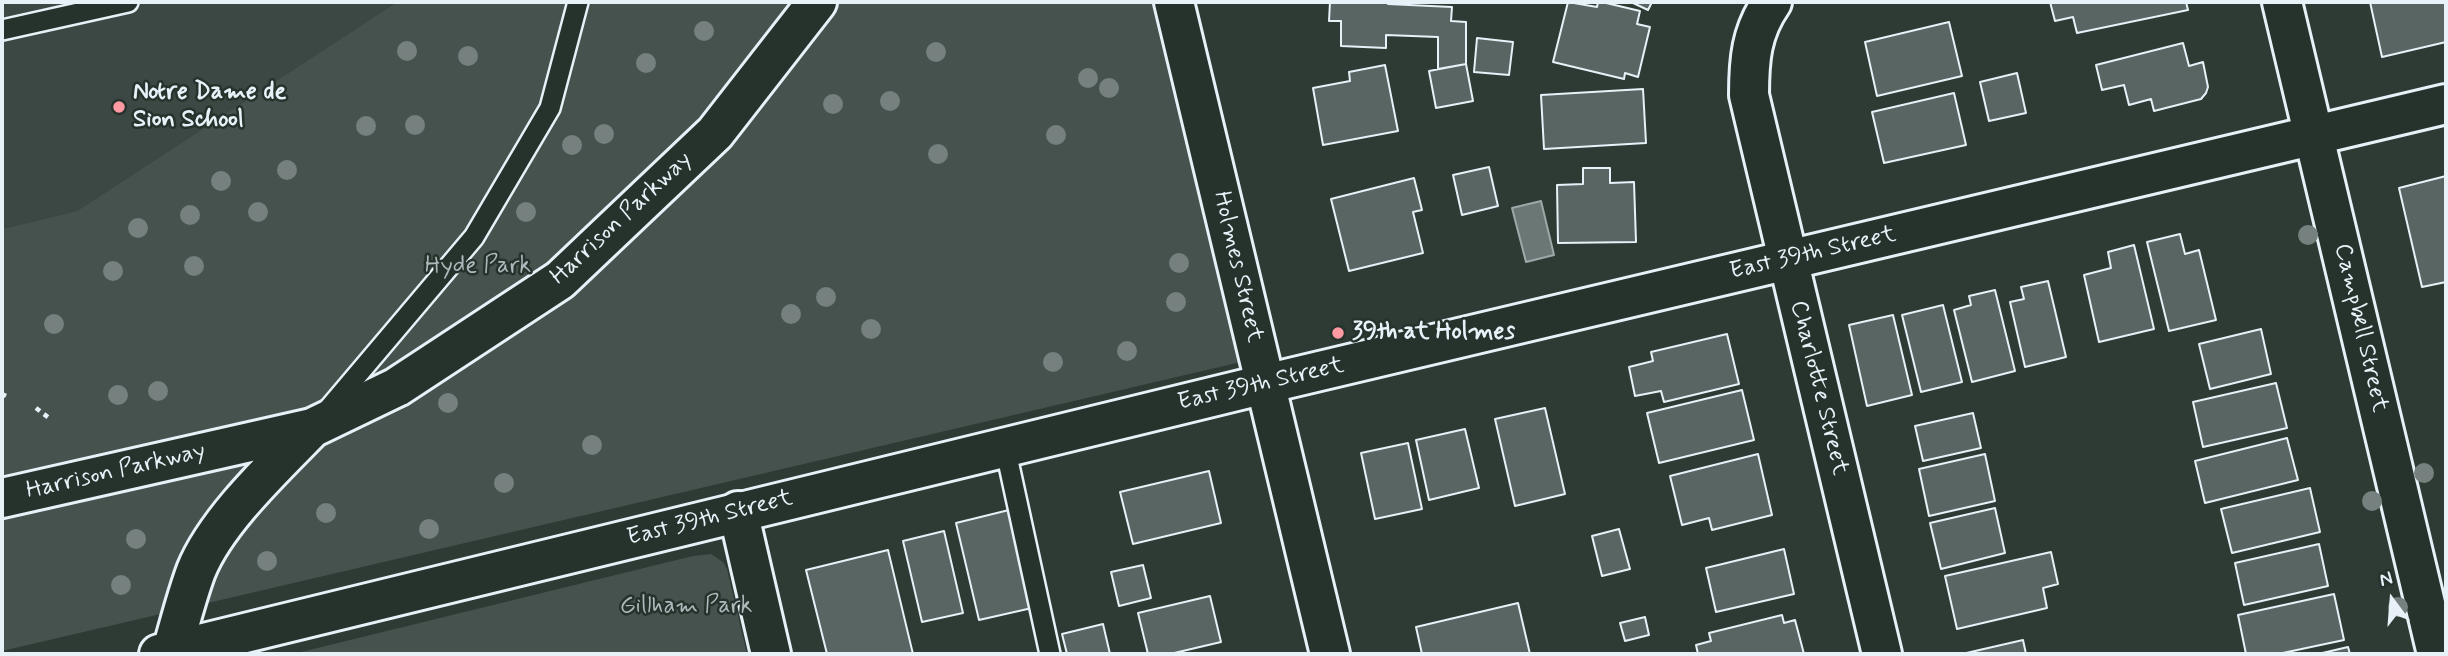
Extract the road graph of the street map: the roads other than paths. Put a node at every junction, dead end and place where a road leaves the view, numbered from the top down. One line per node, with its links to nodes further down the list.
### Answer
1 (128, 2): 7 (lane)
2 (578, 2): 12 (lane)
3 (817, 2): 12 (street, Harrison Parkway)
4 (1174, 2): 11 (street, Holmes Street)
5 (1772, 2): 10 (street, Charlotte Street)
6 (2282, 2): 9 (street, Campbell Street)
7 (2, 30)
8 (2446, 104): 9 (street, East 39th Street)
9 (2314, 136): 10 (street, East 39th Street); 21 (street, Campbell Street)
10 (1787, 260): 11 (street, East 39th Street); 20 (street, Charlotte Street)
11 (1265, 384): 13 (street, East 39th Street); 19 (street, Holmes Street)
12 (312, 428): 14 (street, Harrison Parkway); 16 (street, Harrison Parkway)
13 (1004, 447): 15 (street, East 39th Street); 18 (lane)
14 (2, 498)
15 (738, 511): 16 (street, East 39th Street); 17 (street)
16 (167, 653)
17 (771, 654)
18 (1050, 654)
19 (1330, 654)
20 (1882, 654)
21 (2437, 654)

